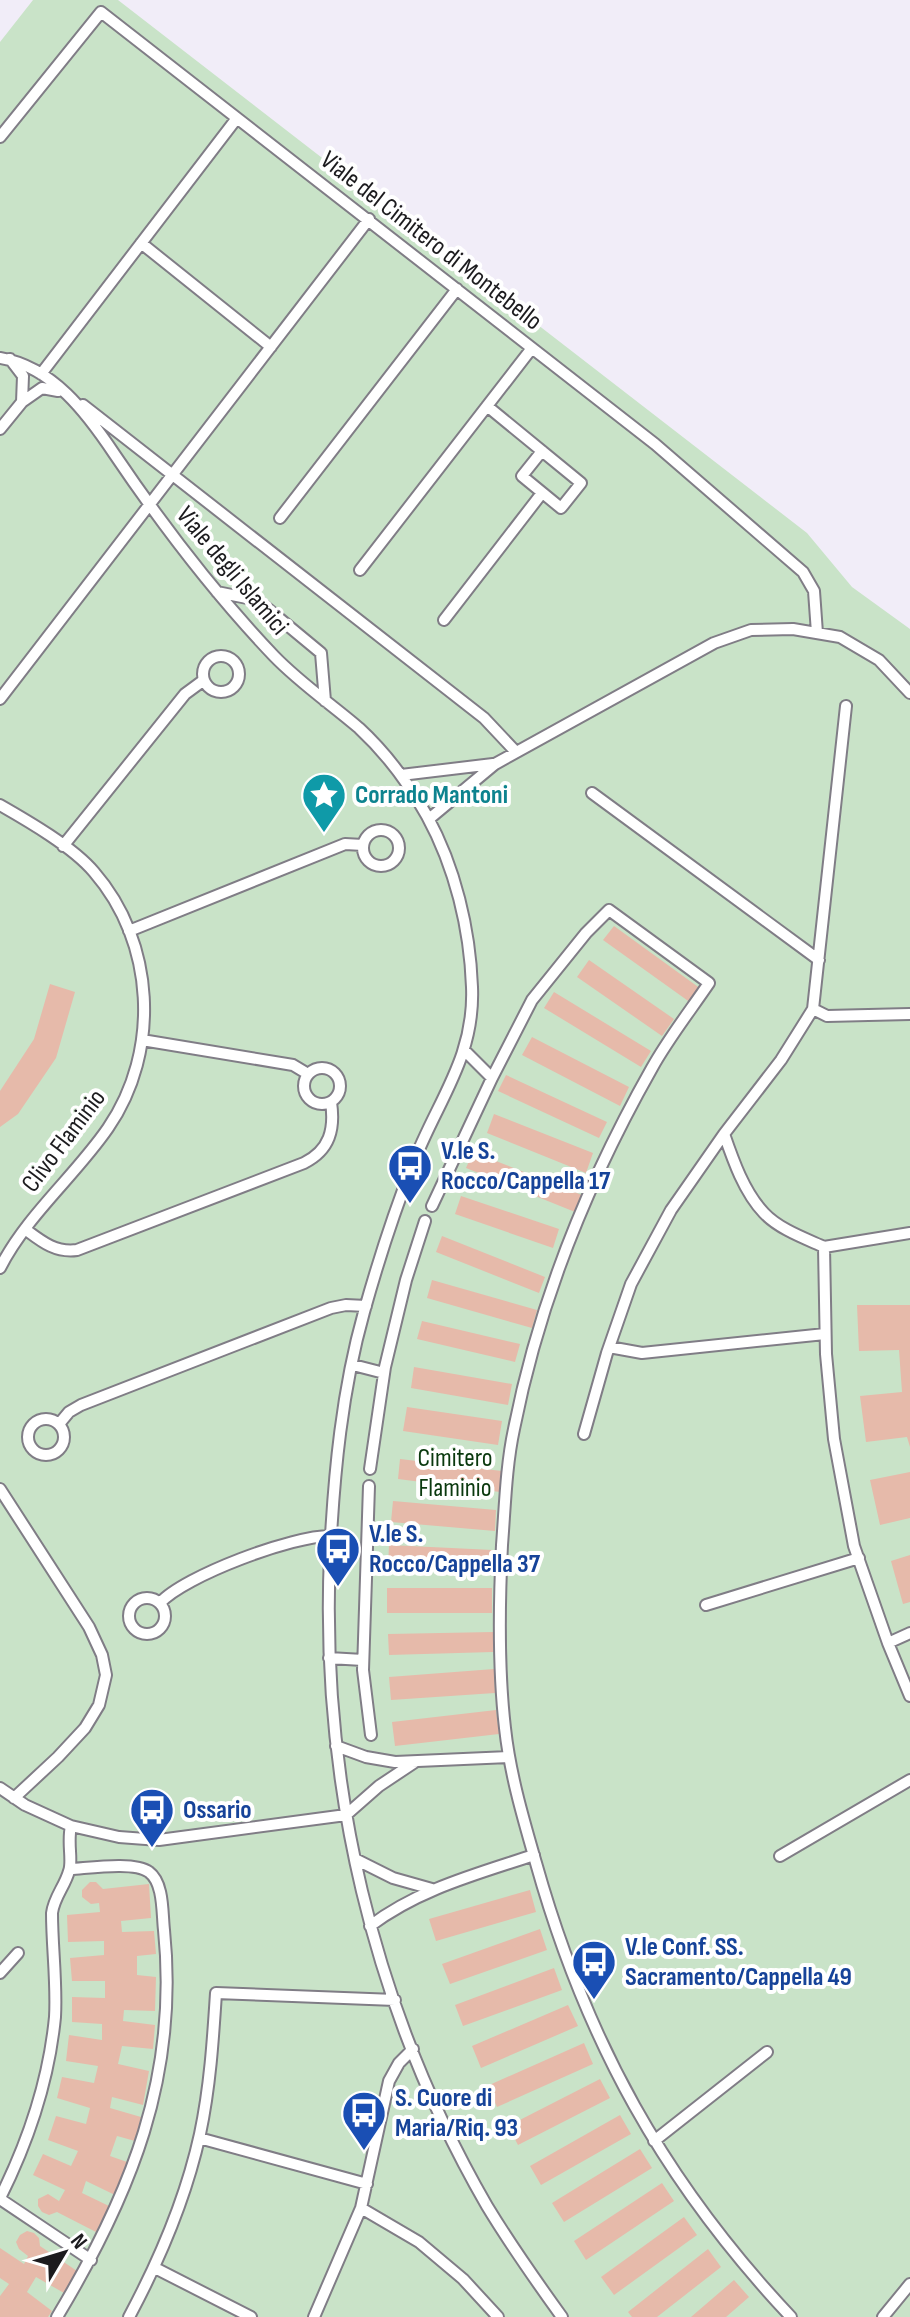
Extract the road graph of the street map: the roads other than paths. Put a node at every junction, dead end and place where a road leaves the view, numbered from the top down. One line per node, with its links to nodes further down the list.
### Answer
1 (237, 118): 2 (lane, Viale del Cimitero di Montebello); 3 (lane, Viale del Cimitero di Montebello); 4 (lane)
2 (0, 137)
3 (369, 219): 5 (lane, Viale del Cimitero di Montebello); 6 (lane)
4 (141, 243): 6 (lane); 9 (lane)
5 (457, 289): 7 (lane, Viale del Cimitero di Montebello); 18 (lane)
6 (271, 347): 15 (lane)
7 (532, 348): 12 (lane); 22 (lane, Viale del Cimitero di Montebello)
8 (5, 358): 9 (lane, Viale degli Islamici); 11 (lane)
9 (41, 374): 10 (lane, Viale degli Islamici)
10 (72, 397): 11 (lane); 15 (lane); 17 (lane, Viale degli Islamici)
11 (22, 402): 13 (lane)
12 (487, 406): 14 (lane); 19 (lane)
13 (0, 429)
14 (542, 451): 16 (lane); 16 (lane)
15 (173, 474): 17 (lane); 28 (lane)
16 (542, 493): 21 (lane)
17 (150, 506): 20 (lane, Viale degli Islamici); 25 (lane)
18 (280, 518)
19 (360, 570)
20 (217, 592): 26 (lane, Viale degli Islamici); 26 (lane)
21 (444, 620)
22 (817, 633): 24 (lane); 28 (lane)
23 (204, 680): 35 (lane)
24 (910, 693)
25 (0, 699)
26 (325, 701): 30 (lane, Viale degli Islamici)
27 (846, 706): 37 (lane)
28 (516, 752): 29 (lane)
29 (495, 764): 30 (lane); 33 (lane)
30 (401, 775): 33 (lane, Viale degli Islamici)
31 (592, 793): 37 (lane)
32 (0, 805): 35 (lane, Clivo Flaminio)
33 (429, 819): 41 (lane, Viale degli Islamici)
34 (363, 845): 36 (lane)
35 (63, 846): 36 (lane, Clivo Flaminio)
36 (129, 931): 40 (lane, Clivo Flaminio)
37 (819, 960): 38 (lane)
38 (813, 1009): 39 (lane); 45 (lane)
39 (910, 1014)
40 (142, 1040): 42 (lane); 48 (lane, Clivo Flaminio)
41 (465, 1051): 43 (lane); 52 (lane, Viale degli Islamici)
42 (308, 1074): 44 (lane); 44 (lane)
43 (492, 1078): 46 (lane); 73 (lane)
44 (331, 1102): 48 (lane)
45 (724, 1134): 50 (lane); 54 (lane)
46 (432, 1206)
47 (425, 1221): 56 (lane)
48 (25, 1229): 51 (lane, Clivo Flaminio)
49 (910, 1233): 50 (lane)
50 (824, 1247): 53 (lane)
51 (0, 1268)
52 (366, 1306): 55 (lane, Viale degli Islamici); 57 (lane)
53 (825, 1334): 54 (lane); 63 (lane)
54 (609, 1347): 58 (lane)
55 (353, 1365): 56 (lane); 62 (lane, Viale degli Islamici)
56 (384, 1373): 59 (lane)
57 (59, 1424)
58 (584, 1434)
59 (370, 1469)
60 (369, 1486): 69 (lane)
61 (0, 1489): 77 (lane)
62 (331, 1536): 64 (lane); 68 (lane, Viale degli Islamici)
63 (859, 1558): 65 (lane); 67 (lane)
64 (160, 1603)
65 (706, 1605)
66 (910, 1633): 67 (lane)
67 (888, 1643): 70 (lane)
68 (329, 1658): 69 (lane); 72 (lane, Viale degli Islamici)
69 (363, 1660): 71 (lane)
70 (910, 1696)
71 (371, 1735)
72 (336, 1746): 74 (lane); 78 (lane, Viale degli Islamici)
73 (509, 1757): 74 (lane); 80 (lane)
74 (415, 1762): 78 (lane)
75 (910, 1780): 81 (lane)
76 (0, 1788): 77 (lane)
77 (14, 1798): 79 (lane)
78 (346, 1815): 79 (lane); 82 (lane, Viale degli Islamici)
79 (71, 1826): 83 (lane)
80 (534, 1855): 84 (lane); 92 (lane)
81 (780, 1856)
82 (355, 1859): 84 (lane); 85 (lane, Viale degli Islamici)
83 (71, 1869): 94 (lane); 96 (lane)
84 (432, 1889): 85 (lane)
85 (370, 1926): 88 (lane, Viale degli Islamici)
86 (18, 1953): 87 (lane)
87 (2, 1967)
88 (395, 2000): 89 (lane, Viale degli Islamici); 91 (lane)
89 (413, 2049): 93 (lane); 104 (lane, Viale degli Islamici)
90 (767, 2052): 92 (lane)
91 (199, 2138): 93 (lane); 97 (lane)
92 (654, 2141): 105 (lane)
93 (367, 2184): 95 (lane)
94 (0, 2198): 96 (lane)
95 (361, 2208): 102 (lane); 103 (lane)
96 (91, 2260): 99 (lane)
97 (155, 2268): 100 (lane); 101 (lane)
98 (910, 2284): 106 (lane)
99 (57, 2317)
100 (129, 2317)
101 (251, 2317)
102 (314, 2317)
103 (498, 2317)
104 (562, 2317)
105 (791, 2317)
106 (883, 2317)

